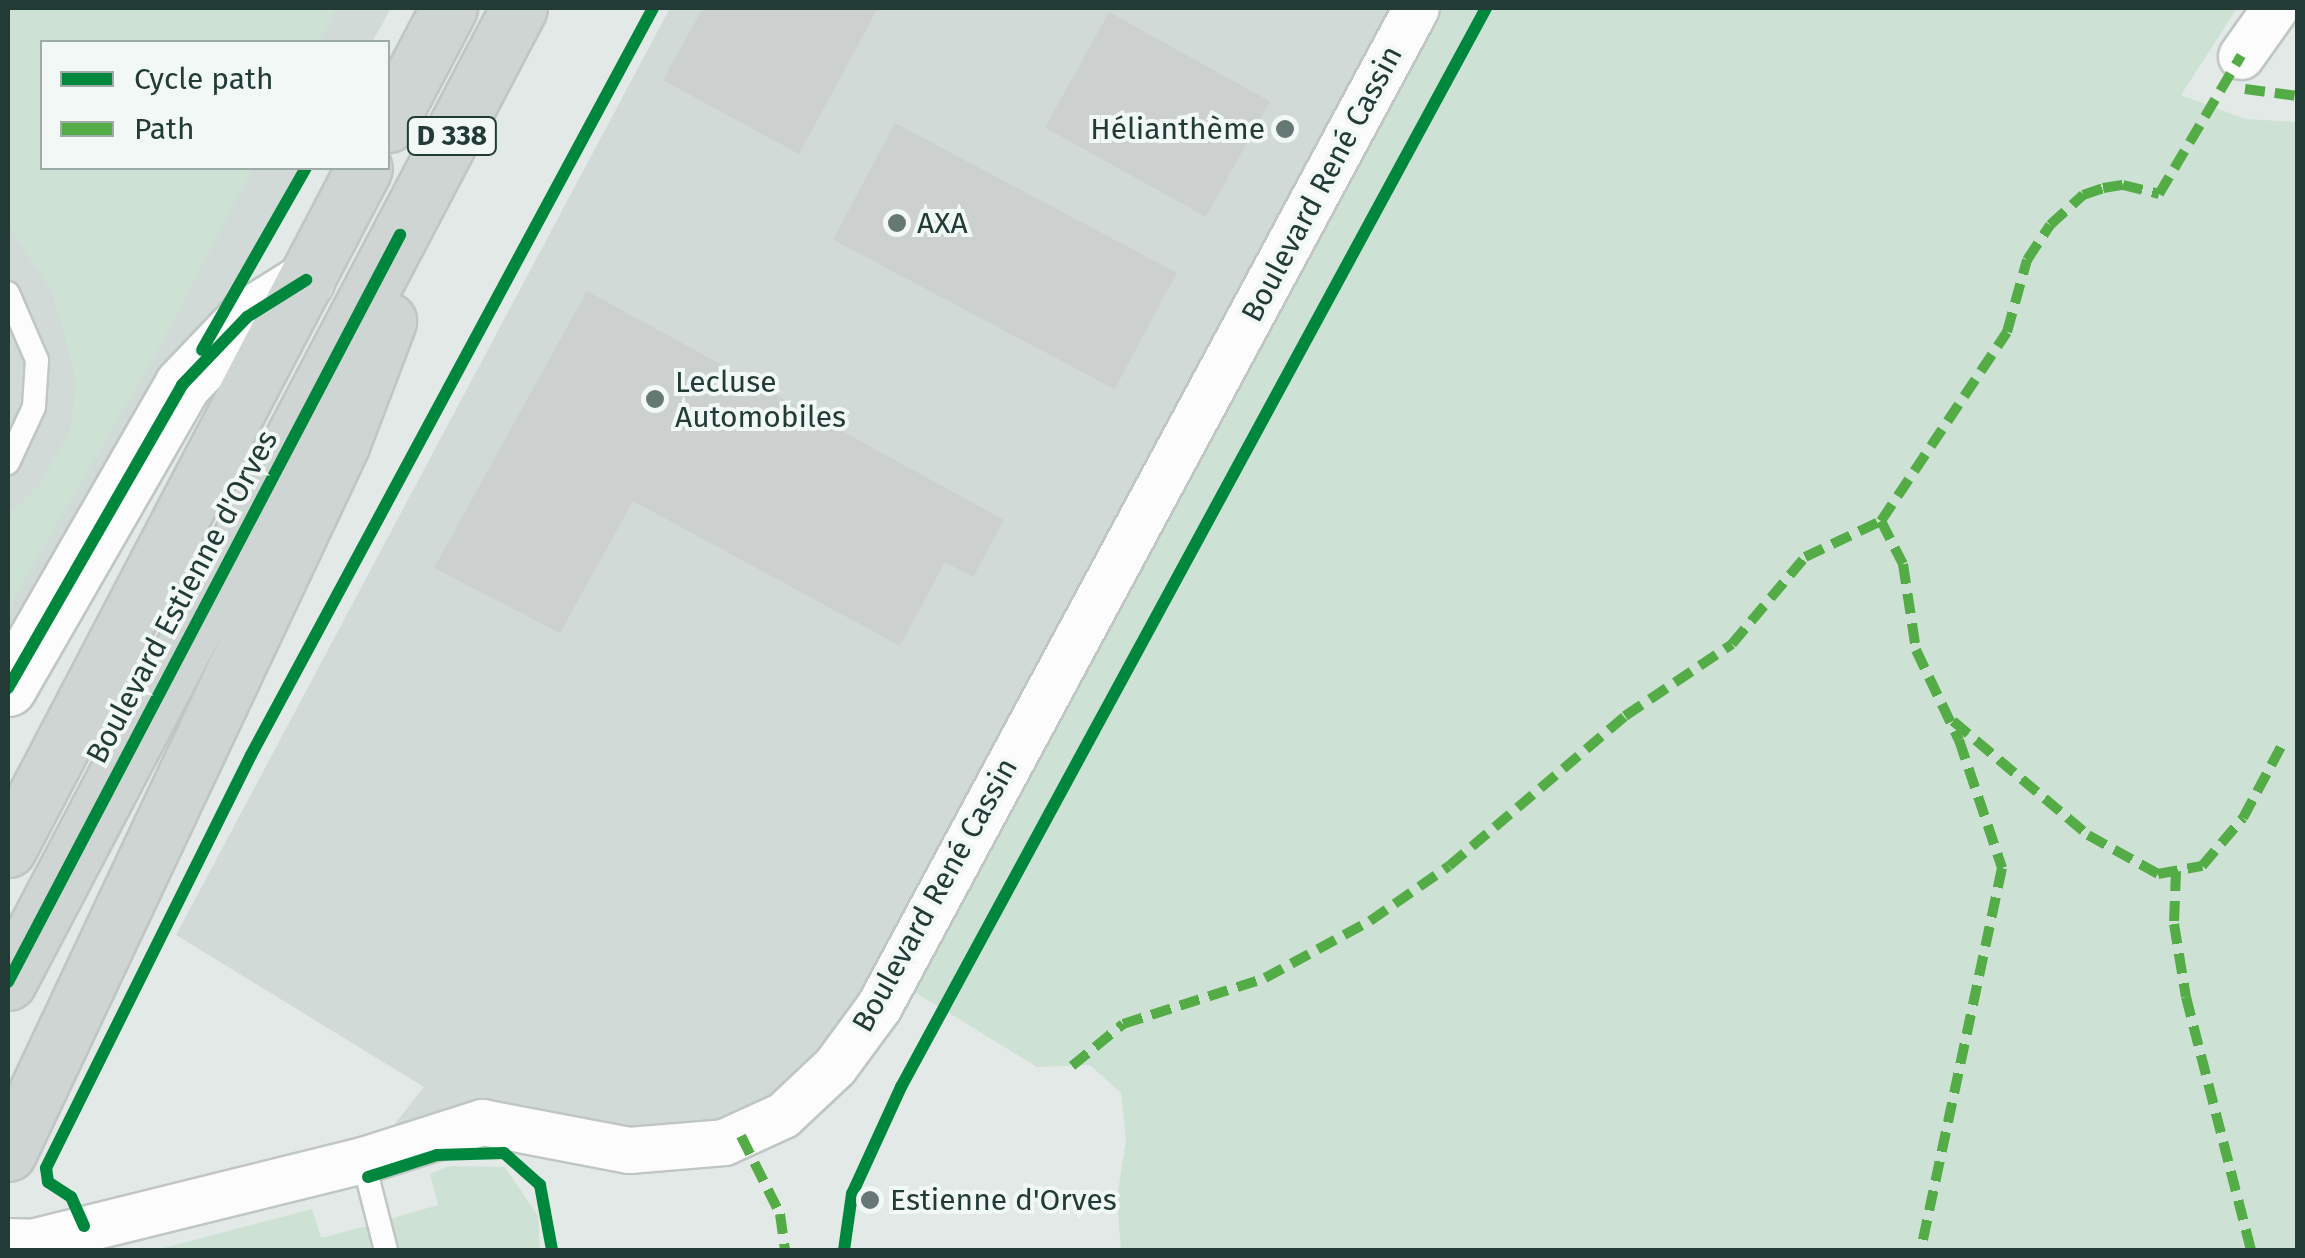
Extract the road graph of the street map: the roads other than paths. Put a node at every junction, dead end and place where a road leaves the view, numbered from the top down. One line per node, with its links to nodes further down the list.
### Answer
1 (449, 8): 6 (main road, D 338)
2 (519, 8): 8 (main road, Boulevard Estienne d'Orves / D 338)
3 (1416, 8): 16 (street, Boulevard René Cassin)
4 (2276, 8): 5 (street)
5 (2241, 56)
6 (390, 120)
7 (363, 170): 9 (main road, Boulevard Estienne d'Orves / D 338)
8 (400, 235): 14 (main road, Boulevard Estienne d'Orves / D 338); 15 (main road)
9 (306, 280): 12 (street); 13 (main road, Boulevard Estienne d'Orves / D 338)
10 (8, 293): 11 (lane)
11 (8, 463)
12 (8, 688)
13 (8, 849)
14 (8, 982)
15 (8, 1153)
16 (363, 1160): 17 (street, Boulevard René Cassin); 18 (lane)
17 (8, 1241)
18 (386, 1250)

